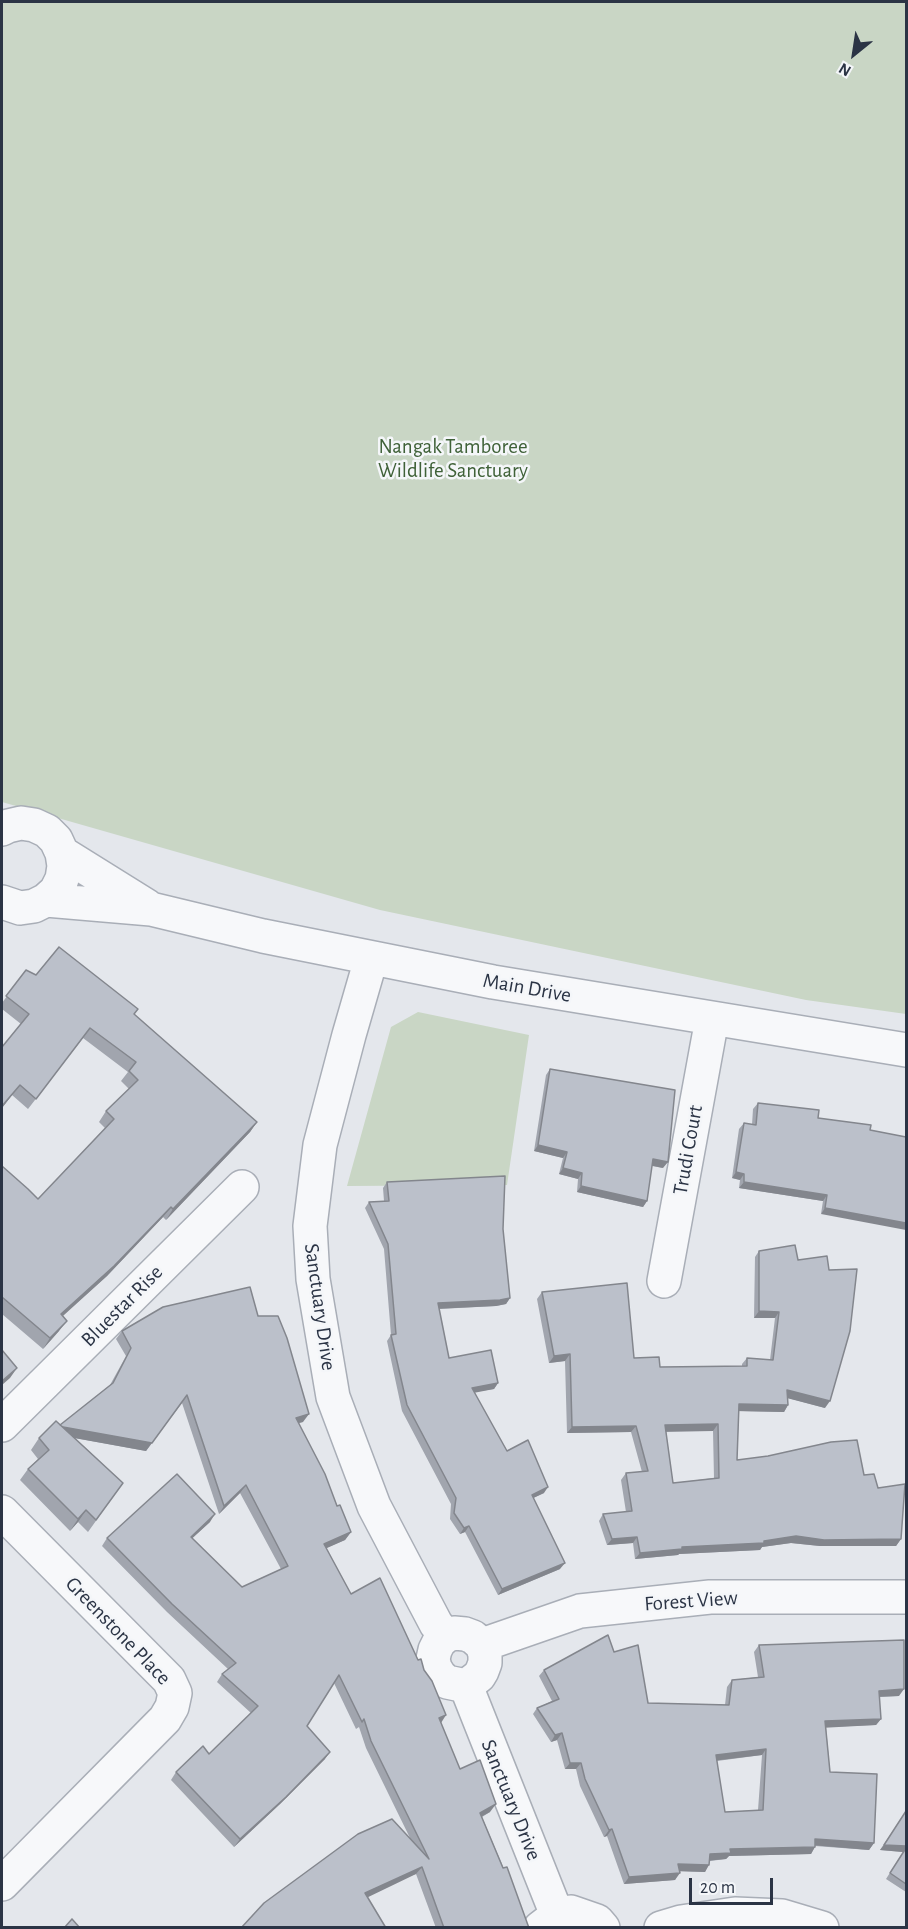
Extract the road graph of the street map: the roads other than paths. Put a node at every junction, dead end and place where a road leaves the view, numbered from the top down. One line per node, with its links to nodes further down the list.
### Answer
1 (2, 829): 2 (street)
2 (62, 853): 3 (street); 5 (street, Main Drive)
3 (46, 900): 4 (street, Main Drive); 5 (street, Main Drive)
4 (2, 902)
5 (151, 909): 6 (street, Main Drive)
6 (371, 959): 7 (street, Main Drive); 14 (street, Sanctuary Drive)
7 (712, 1019): 8 (street, Main Drive); 10 (street, Trudi Court)
8 (906, 1050)
9 (242, 1187): 11 (street, Bluestar Rise)
10 (664, 1281)
11 (2, 1425)
12 (2, 1512): 17 (street, Greenstone Place)
13 (906, 1597): 15 (street, Forest View)
14 (446, 1636): 15 (street); 16 (street)
15 (482, 1645): 16 (street)
16 (466, 1686): 18 (street, Sanctuary Drive)
17 (2, 1884)
18 (548, 1921): 19 (street)
19 (603, 1928)
20 (662, 1928): 21 (street)
21 (822, 1928)

